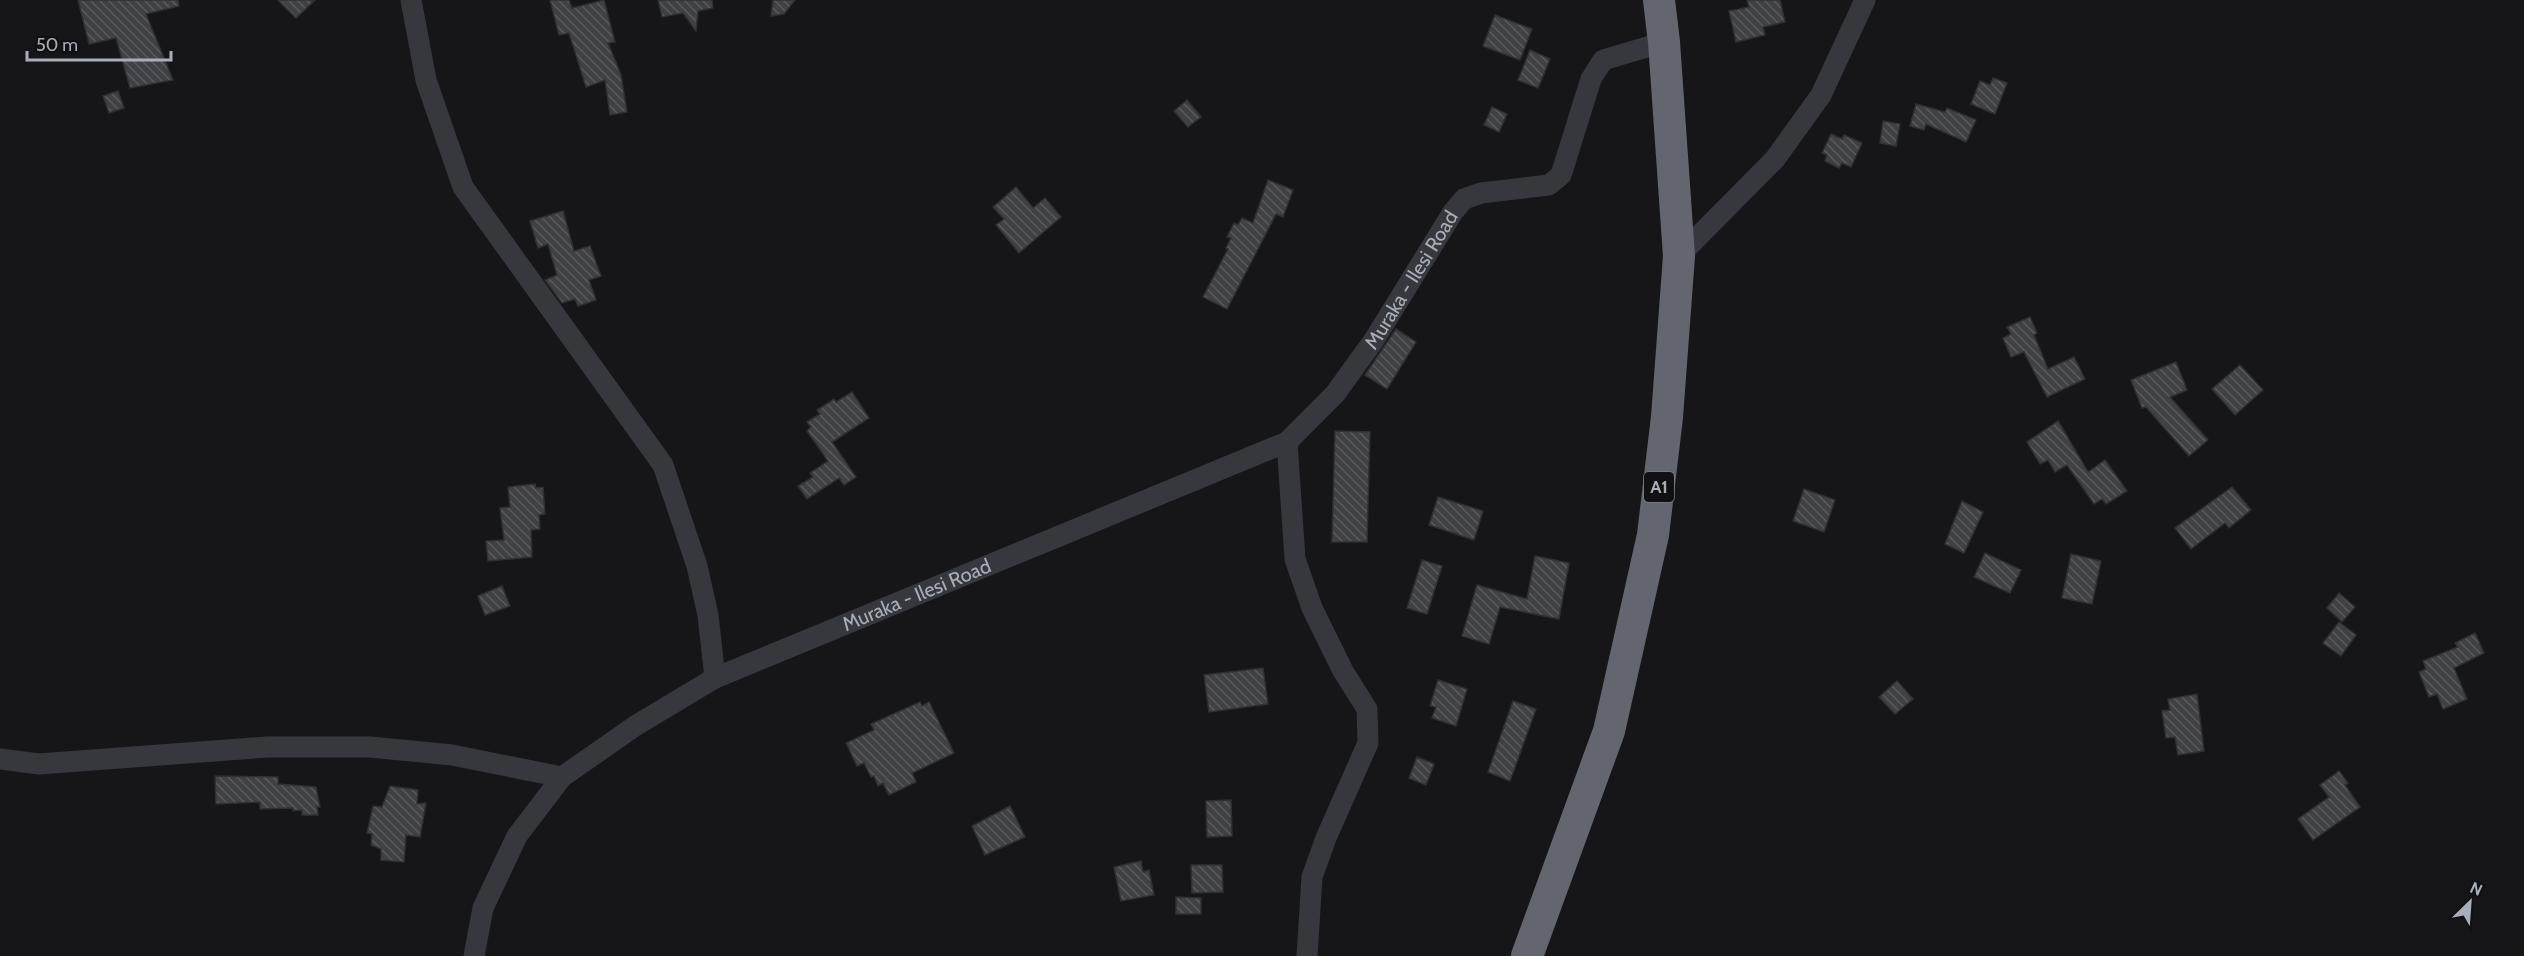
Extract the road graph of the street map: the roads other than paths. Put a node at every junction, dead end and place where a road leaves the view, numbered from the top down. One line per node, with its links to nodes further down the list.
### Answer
1 (411, 0): 7 (street)
2 (1659, 0): 4 (highway, A1)
3 (1865, 0): 5 (street)
4 (1664, 42): 5 (highway, A1); 6 (street, Muraka - Ilesi Road)
5 (1679, 256): 12 (highway, A1)
6 (1287, 442): 7 (street, Muraka - Ilesi Road); 11 (street)
7 (715, 678): 9 (street, Muraka - Ilesi Road)
8 (0, 759): 9 (street)
9 (562, 777): 10 (street, Muraka - Ilesi Road)
10 (474, 956)
11 (1307, 956)
12 (1527, 956)

